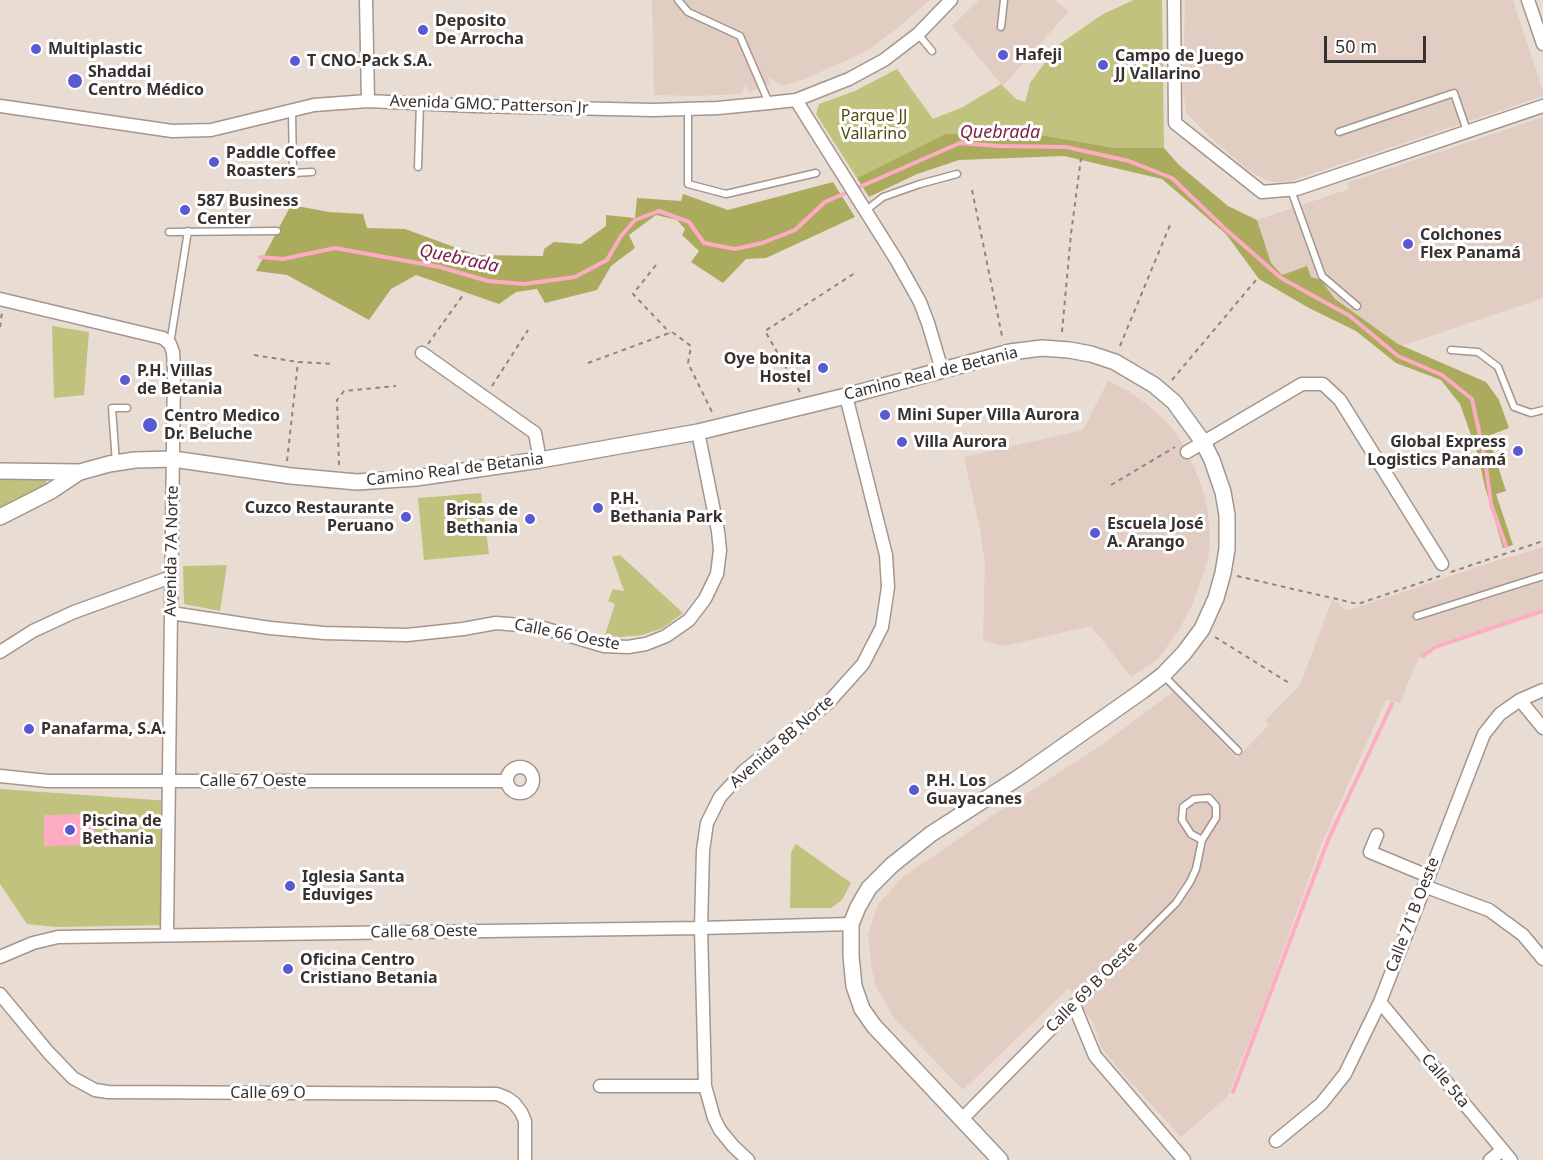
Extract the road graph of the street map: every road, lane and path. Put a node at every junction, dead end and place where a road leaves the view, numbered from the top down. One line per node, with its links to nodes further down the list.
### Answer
1 (366, 0): 12 (street)
2 (678, 0): 14 (lane)
3 (951, 0): 8 (street, Avenida GMO. Patterson Jr)
4 (1004, 0): 7 (lane)
5 (1174, 0): 26 (street)
6 (1528, 0): 9 (street)
7 (1001, 27)
8 (918, 34): 10 (lane); 11 (street, Avenida GMO. Patterson Jr)
9 (1543, 44)
10 (932, 51)
11 (796, 100): 14 (street, Avenida GMO. Patterson Jr); 28 (street)
12 (368, 101): 13 (street, Avenida GMO. Patterson Jr); 18 (street, Avenida GMO. Patterson Jr)
13 (420, 103): 17 (street, Avenida GMO. Patterson Jr); 22 (lane)
14 (769, 103): 17 (street, Avenida GMO. Patterson Jr)
15 (0, 106): 18 (street, Avenida GMO. Patterson Jr)
16 (1543, 106): 20 (street)
17 (688, 109): 24 (lane)
18 (292, 110): 23 (lane)
19 (1340, 132): 20 (lane)
20 (1467, 132): 26 (street)
21 (1081, 158): 41 (path)
22 (417, 167)
23 (312, 172)
24 (816, 173)
25 (957, 174): 28 (lane)
26 (1291, 189): 38 (lane)
27 (972, 190): 43 (path)
28 (862, 207): 52 (street)
29 (1170, 225): 45 (path)
30 (188, 231): 31 (lane); 32 (lane); 44 (lane)
31 (278, 231)
32 (169, 232)
33 (656, 265): 42 (path)
34 (855, 273): 55 (path)
35 (1256, 280): 53 (path)
36 (463, 295): 47 (path)
37 (1, 303): 39 (path); 44 (street)
38 (1357, 306)
39 (0, 327)
40 (528, 330): 57 (path)
41 (1062, 332)
42 (670, 333): 50 (path); 60 (path)
43 (1002, 336)
44 (170, 344): 64 (street, Avenida 7A Norte)
45 (1120, 346)
46 (1451, 350): 59 (lane)
47 (422, 353): 57 (street)
48 (254, 355): 49 (path)
49 (298, 362): 51 (path); 67 (path)
50 (588, 363)
51 (333, 364)
52 (942, 370): 56 (street, Camino Real de Betania); 62 (street, Camino Real de Betania)
53 (1172, 380)
54 (396, 386): 68 (path)
55 (800, 392)
56 (846, 396): 61 (street, Camino Real de Betania); 95 (street, Avenida 8B Norte)
57 (484, 397): 65 (street)
58 (127, 408): 66 (lane)
59 (1543, 410)
60 (712, 414)
61 (698, 432): 65 (street, Camino Real de Betania); 78 (street, Calle 66 Oeste)
62 (1203, 442): 63 (street); 74 (street); 75 (street, Camino Real de Betania)
63 (1185, 447): 71 (path)
64 (173, 459): 65 (street, Camino Real de Betania); 66 (street, Camino Real de Betania); 77 (street, Avenida 7A Norte)
65 (540, 460)
66 (116, 464): 70 (street, Camino Real de Betania)
67 (287, 464)
68 (339, 468)
69 (0, 471): 70 (street, Camino Real de Betania)
70 (80, 472): 72 (street, Camino Real de Betania)
71 (1111, 485)
72 (0, 517)
73 (1543, 541): 75 (path)
74 (1442, 564)
75 (1223, 573): 80 (street, Camino Real de Betania)
76 (1543, 576): 79 (lane)
77 (171, 577): 78 (street, Avenida 7A Norte); 81 (street)
78 (171, 613): 90 (street, Avenida 7A Norte)
79 (1417, 616)
80 (1202, 629): 82 (street, Camino Real de Betania); 83 (path)
81 (0, 652)
82 (1163, 675): 87 (lane); 94 (street, Camino Real de Betania)
83 (1289, 683)
84 (1543, 690): 85 (street, Calle 71 B Oeste)
85 (1520, 700): 86 (street); 93 (street, Calle 71 B Oeste)
86 (1543, 728)
87 (1238, 751)
88 (0, 776): 90 (street, Calle 67 Oeste)
89 (507, 781): 90 (street, Calle 67 Oeste)
90 (169, 782): 96 (street, Avenida 7A Norte)
91 (1377, 835): 93 (street)
92 (1202, 840): 92 (lane, Calle 69 B Oeste); 101 (lane, Calle 69 B Oeste)
93 (1426, 881): 98 (street); 100 (street, Calle 71 B Oeste)
94 (851, 924): 95 (street, Calle 68 Oeste); 104 (street, Camino Real de Betania)
95 (701, 928): 96 (street, Calle 68 Oeste); 103 (street, Avenida 8B Norte)
96 (167, 935): 97 (street, Calle 68 Oeste)
97 (0, 957)
98 (1543, 959)
99 (0, 994): 107 (street, Calle 69 O)
100 (1380, 1002): 105 (street, Calle 71 B Oeste); 106 (street, Calle 5ta)
101 (1074, 1005): 104 (street, Calle 69 B Oeste); 110 (street)
102 (600, 1086): 103 (street)
103 (705, 1086): 108 (street, Avenida 8B Norte)
104 (961, 1120): 109 (street, Camino Real de Betania)
105 (1276, 1141)
106 (1502, 1150): 111 (street); 112 (street, Calle 5ta)
107 (525, 1160)
108 (748, 1160)
109 (1000, 1160)
110 (1184, 1160)
111 (1490, 1160)
112 (1511, 1160)

